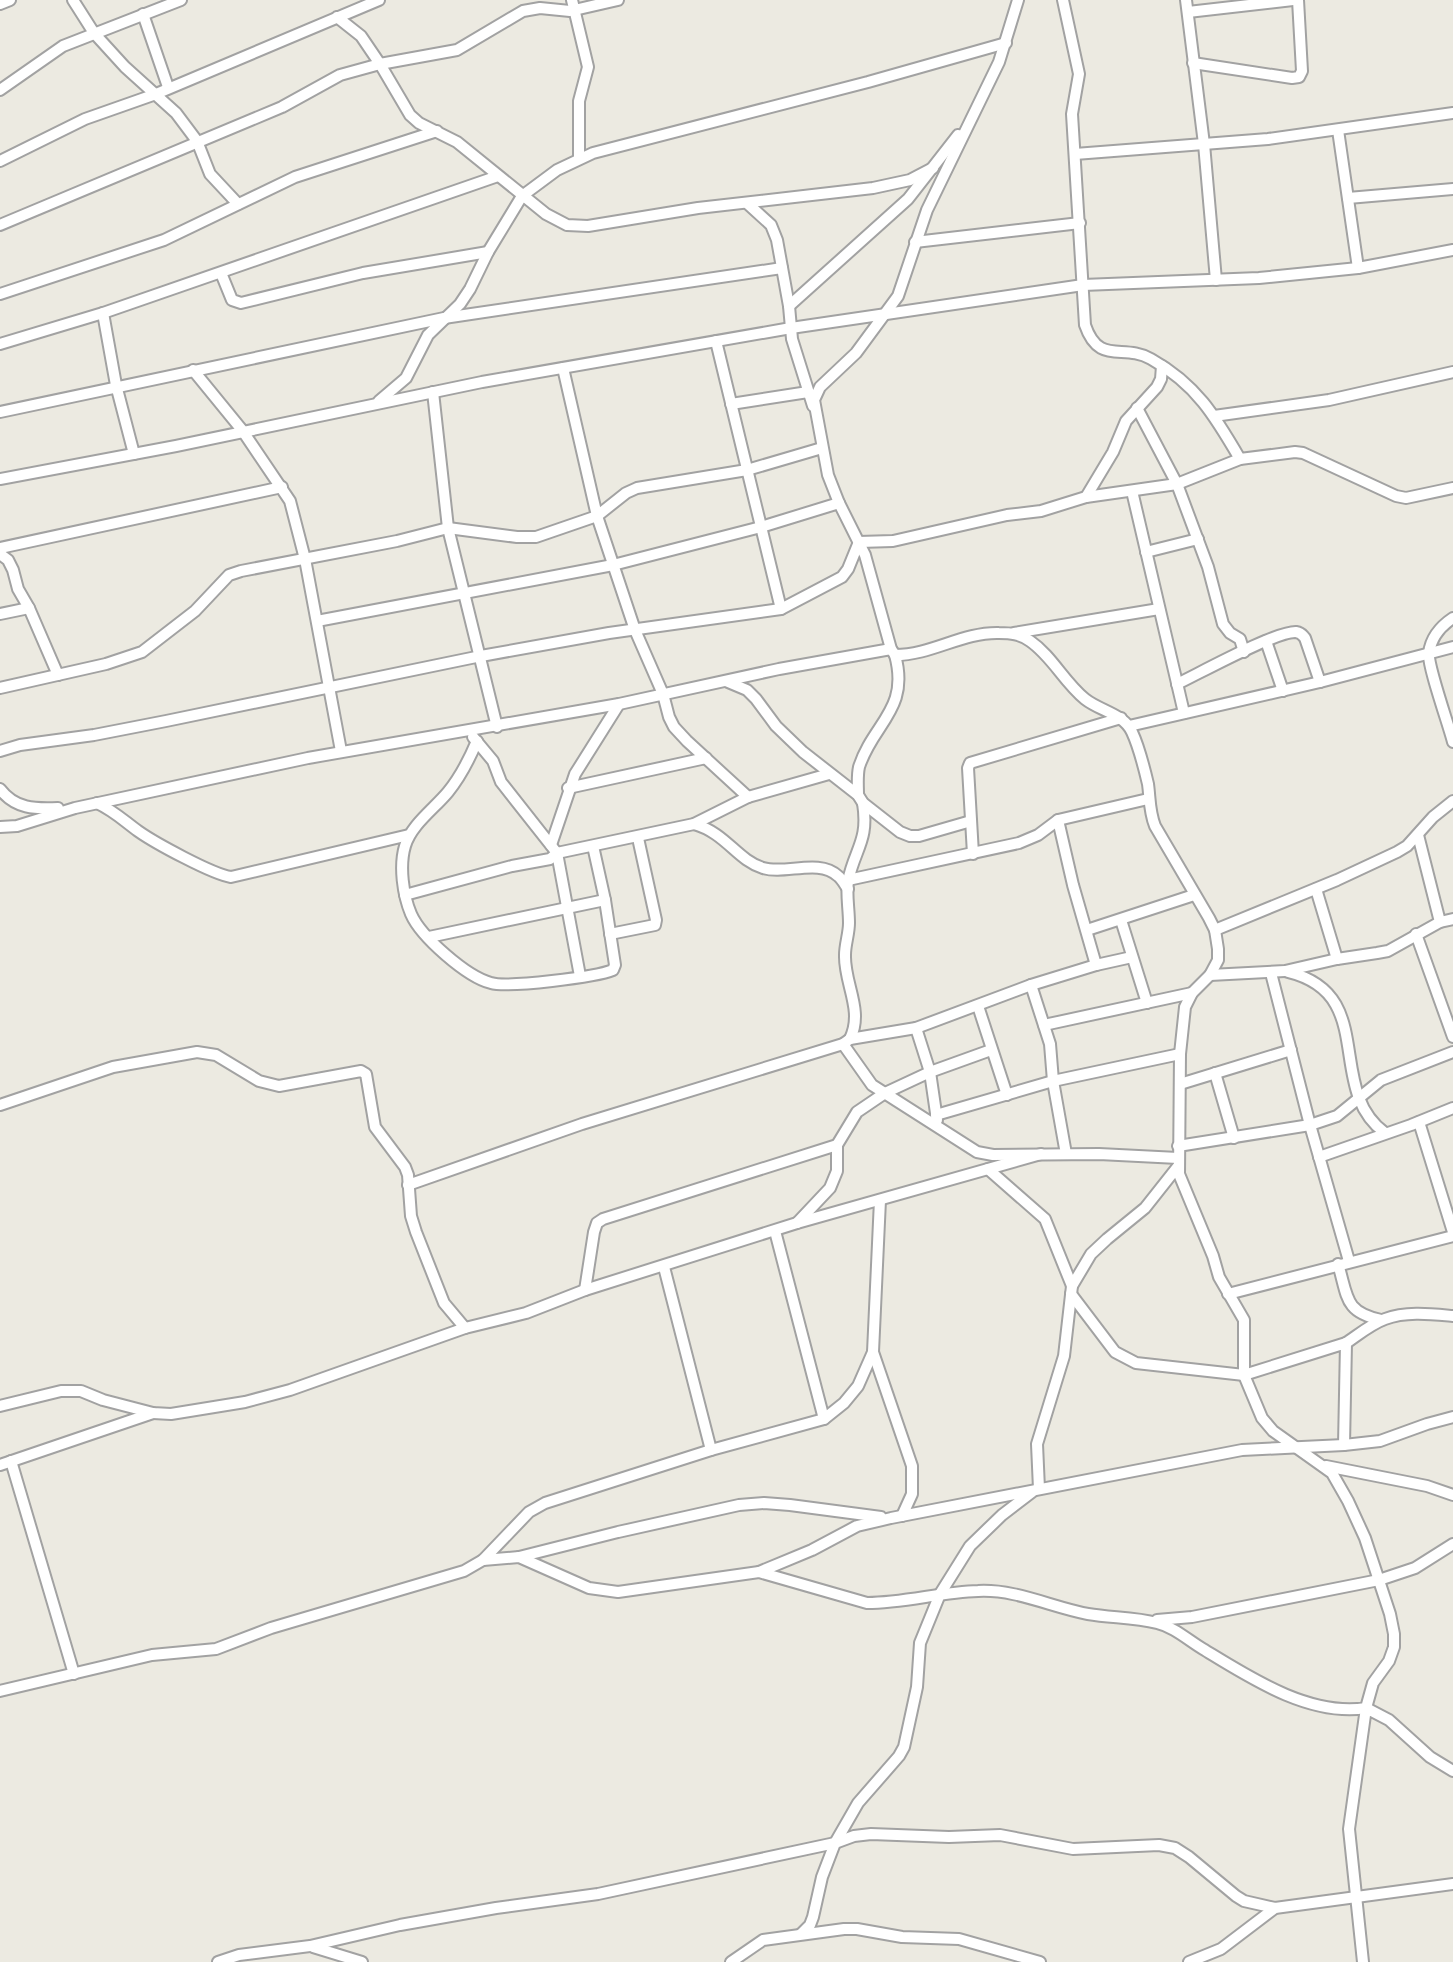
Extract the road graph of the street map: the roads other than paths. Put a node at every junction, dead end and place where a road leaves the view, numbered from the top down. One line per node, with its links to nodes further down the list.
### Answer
1 (10, 0): 11 (street)
2 (74, 0): 16 (street)
3 (181, 0): 14 (street)
4 (379, 0): 15 (street)
5 (618, 0): 12 (street)
6 (1018, 0): 17 (street)
7 (1063, 0): 29 (street)
8 (1186, 0): 13 (street)
9 (1293, 0): 13 (street)
10 (1298, 0): 18 (street)
11 (0, 4)
12 (573, 5): 19 (street); 30 (street)
13 (1188, 12): 18 (street)
14 (144, 14): 16 (street); 20 (street)
15 (337, 17): 19 (street); 20 (street)
16 (94, 33): 21 (street); 22 (street)
17 (1006, 43): 23 (street); 30 (street)
18 (1193, 63): 28 (street)
19 (380, 64): 26 (street); 27 (street)
20 (168, 87): 22 (street)
21 (0, 90)
22 (156, 94): 27 (street); 31 (street)
23 (975, 112): 32 (street); 41 (street)
24 (1453, 113): 25 (street)
25 (1338, 130): 28 (street); 36 (street)
26 (437, 131): 33 (street); 37 (street)
27 (197, 141): 37 (street); 40 (street)
28 (1204, 144): 29 (street); 47 (street)
29 (1075, 154): 39 (street)
30 (579, 158): 35 (street)
31 (0, 161)
32 (933, 168): 38 (street); 50 (street)
33 (498, 176): 35 (street); 46 (street)
34 (1453, 189): 36 (street)
35 (522, 196): 38 (street); 43 (street)
36 (1348, 198): 45 (street)
37 (238, 204): 49 (street)
38 (748, 204): 44 (street)
39 (1080, 223): 41 (street); 48 (street)
40 (0, 225)
41 (915, 242): 52 (street)
42 (1453, 250): 45 (street)
43 (488, 252): 46 (street); 53 (street)
44 (782, 268): 50 (street); 53 (street)
45 (1358, 268): 47 (street)
46 (221, 273): 51 (street)
47 (1216, 280): 48 (street)
48 (1083, 285): 52 (street); 57 (street)
49 (0, 295)
50 (789, 306): 54 (street)
51 (103, 313): 56 (street); 61 (street)
52 (887, 313): 54 (street); 68 (street)
53 (444, 318): 59 (street); 64 (street)
54 (791, 328): 55 (street); 63 (street)
55 (716, 341): 58 (street); 65 (street)
56 (0, 344)
57 (1162, 366): 66 (street); 69 (street)
58 (563, 369): 62 (street); 82 (street)
59 (193, 370): 61 (street); 70 (street)
60 (1453, 372): 69 (street)
61 (116, 385): 67 (street); 72 (street)
62 (433, 392): 64 (street); 84 (street)
63 (808, 392): 65 (street); 68 (street)
64 (377, 403): 70 (street)
65 (731, 404): 74 (street)
66 (1137, 408): 76 (street); 80 (street)
67 (0, 412)
68 (815, 413): 71 (street)
69 (1214, 415): 73 (street)
70 (242, 430): 72 (street); 77 (street)
71 (822, 448): 74 (street); 81 (street)
72 (134, 454): 75 (street)
73 (1240, 459): 76 (street); 78 (street)
74 (747, 470): 82 (street); 83 (street)
75 (0, 479)
76 (1177, 484): 79 (street); 85 (street)
77 (282, 487): 87 (street); 90 (street)
78 (1453, 488)
79 (1132, 491): 80 (street); 88 (street)
80 (1086, 497): 86 (street)
81 (838, 503): 83 (street); 86 (street)
82 (597, 516): 84 (street); 91 (street)
83 (761, 527): 91 (street); 95 (street)
84 (448, 528): 90 (street); 92 (street)
85 (1198, 539): 88 (street); 104 (street)
86 (859, 542): 95 (street); 103 (street)
87 (0, 548)
88 (1146, 552): 94 (street)
89 (0, 554): 93 (street)
90 (304, 559): 98 (street); 107 (street)
91 (613, 565): 92 (street); 99 (street)
92 (464, 592): 98 (street); 106 (street)
93 (29, 608): 96 (street); 107 (street)
94 (1159, 609): 100 (street); 110 (street)
95 (781, 610): 99 (street)
96 (0, 614)
97 (1453, 618): 105 (street)
98 (317, 621): 111 (street)
99 (635, 630): 106 (street); 114 (street)
100 (1014, 633): 103 (street); 117 (street)
101 (1266, 641): 104 (street); 109 (street); 113 (street)
102 (1453, 647): 105 (street)
103 (893, 652): 108 (street); 129 (street)
104 (1244, 652): 110 (street)
105 (1428, 655): 109 (street); 121 (street)
106 (481, 656): 111 (street); 118 (street)
107 (58, 675): 112 (street)
108 (728, 682): 114 (street); 125 (street)
109 (1320, 682): 113 (street)
110 (1177, 684): 116 (street)
111 (330, 687): 122 (street); 123 (street)
112 (0, 688)
113 (1283, 691): 116 (street)
114 (663, 694): 115 (street); 124 (street)
115 (619, 705): 118 (street); 126 (street)
116 (1184, 713): 117 (street)
117 (1125, 722): 130 (street); 135 (street)
118 (497, 726): 119 (street)
119 (467, 731): 120 (street); 123 (street)
120 (477, 741): 138 (street); 142 (street)
121 (1453, 742)
122 (0, 751)
123 (341, 751): 132 (street)
124 (706, 758): 126 (street); 128 (street)
125 (829, 774): 128 (street); 129 (street)
126 (568, 788): 142 (street)
127 (0, 789): 133 (street)
128 (748, 797): 136 (street)
129 (861, 799): 135 (street); 144 (street)
130 (1148, 799): 134 (street); 147 (street)
131 (1453, 801): 139 (street)
132 (96, 803): 133 (street); 138 (street)
133 (75, 808): 137 (street)
134 (1058, 820): 143 (street); 153 (street)
135 (971, 821): 143 (street)
136 (694, 824): 140 (street); 144 (street)
137 (0, 827)
138 (409, 835): 146 (street)
139 (1418, 835): 145 (street); 152 (street)
140 (638, 838): 141 (street); 155 (street)
141 (593, 846): 142 (street); 148 (street)
142 (554, 849): 146 (street); 149 (street)
143 (973, 854): 144 (street)
144 (848, 884): 172 (street)
145 (1315, 889): 154 (street); 159 (street)
146 (405, 895): 157 (street)
147 (1194, 895): 151 (street); 154 (street)
148 (605, 900): 149 (street); 155 (street)
149 (568, 908): 157 (street); 164 (street)
150 (1453, 919): 152 (street)
151 (1121, 920): 153 (street); 158 (street)
152 (1440, 922): 156 (street)
153 (1087, 930): 160 (street)
154 (1214, 930): 163 (street)
155 (610, 934): 164 (street)
156 (1416, 934): 159 (street); 171 (street)
157 (429, 937): 164 (street)
158 (1132, 957): 160 (street); 167 (street)
159 (1337, 959): 161 (street)
160 (1096, 965): 165 (street)
161 (1285, 971): 162 (street); 183 (street)
162 (1271, 973): 163 (street); 174 (street)
163 (1210, 975): 166 (street)
164 (580, 976)
165 (1031, 985): 168 (street); 169 (street)
166 (1192, 993): 167 (street); 176 (street)
167 (1147, 1003): 169 (street)
168 (978, 1006): 170 (street); 173 (street)
169 (1044, 1026): 179 (street)
170 (916, 1028): 172 (street); 177 (street)
171 (1453, 1037)
172 (846, 1041): 181 (street); 197 (street)
173 (991, 1050): 177 (street); 182 (street)
174 (1291, 1050): 178 (street); 188 (street)
175 (1453, 1052): 183 (street)
176 (1180, 1054): 179 (street); 180 (street)
177 (930, 1072): 181 (street); 186 (street)
178 (1215, 1073): 180 (street); 190 (street)
179 (1053, 1081): 182 (street); 193 (street)
180 (1180, 1084): 194 (street)
181 (885, 1093): 186 (street); 191 (street)
182 (1007, 1095): 186 (street)
183 (1358, 1099): 188 (street); 189 (street)
184 (0, 1105): 197 (street)
185 (1453, 1108): 187 (street)
186 (937, 1121): 192 (street)
187 (1419, 1122): 189 (street); 201 (street)
188 (1310, 1125): 190 (street); 195 (street)
189 (1385, 1133): 195 (street)
190 (1234, 1138): 194 (street)
191 (837, 1145): 199 (street); 204 (street)
192 (1041, 1154): 193 (street); 196 (street)
193 (1066, 1154): 194 (street)
194 (1178, 1156): 205 (street); 206 (street)
195 (1319, 1157): 202 (street)
196 (988, 1169): 198 (street); 205 (street)
197 (408, 1185): 209 (street)
198 (880, 1200): 199 (street); 211 (street)
199 (797, 1223): 200 (street)
200 (775, 1231): 203 (street); 216 (street)
201 (1453, 1234): 202 (street)
202 (1344, 1263): 206 (street); 208 (street)
203 (664, 1267): 204 (street); 219 (street)
204 (585, 1290): 209 (street)
205 (1071, 1290): 212 (street); 222 (street)
206 (1228, 1294): 212 (street)
207 (1453, 1316): 208 (street)
208 (1381, 1320): 210 (street)
209 (465, 1328): 214 (street)
210 (1346, 1343): 212 (street); 217 (street)
211 (873, 1352): 216 (street); 224 (street)
212 (1244, 1375): 218 (street)
213 (2, 1407): 214 (street)
214 (153, 1413): 220 (street)
215 (1453, 1417): 217 (street)
216 (824, 1419): 219 (street)
217 (1344, 1445): 218 (street)
218 (1296, 1447): 221 (street); 222 (street)
219 (711, 1450): 227 (street)
220 (6, 1463): 232 (street)
221 (1320, 1464): 223 (street); 229 (street)
222 (1037, 1490): 224 (street); 230 (street)
223 (1453, 1495)
224 (896, 1517): 226 (street); 228 (street)
225 (1453, 1544): 229 (street)
226 (519, 1558): 227 (street); 228 (street)
227 (483, 1560): 232 (street)
228 (759, 1572): 230 (street)
229 (1379, 1580): 231 (street); 234 (street)
230 (940, 1594): 231 (street); 236 (street)
231 (1147, 1621): 234 (street)
232 (74, 1674): 233 (street)
233 (0, 1691)
234 (1366, 1708): 235 (street); 238 (street)
235 (1453, 1771)
236 (835, 1843): 239 (street); 240 (street); 241 (street)
237 (1453, 1884): 238 (street)
238 (1357, 1896): 239 (street); 247 (street)
239 (1275, 1909): 246 (street)
240 (801, 1934): 244 (street); 245 (street)
241 (310, 1946): 242 (street); 243 (street)
242 (218, 1962)
243 (362, 1962)
244 (731, 1962)
245 (1040, 1962)
246 (1189, 1962)
247 (1363, 1962)

